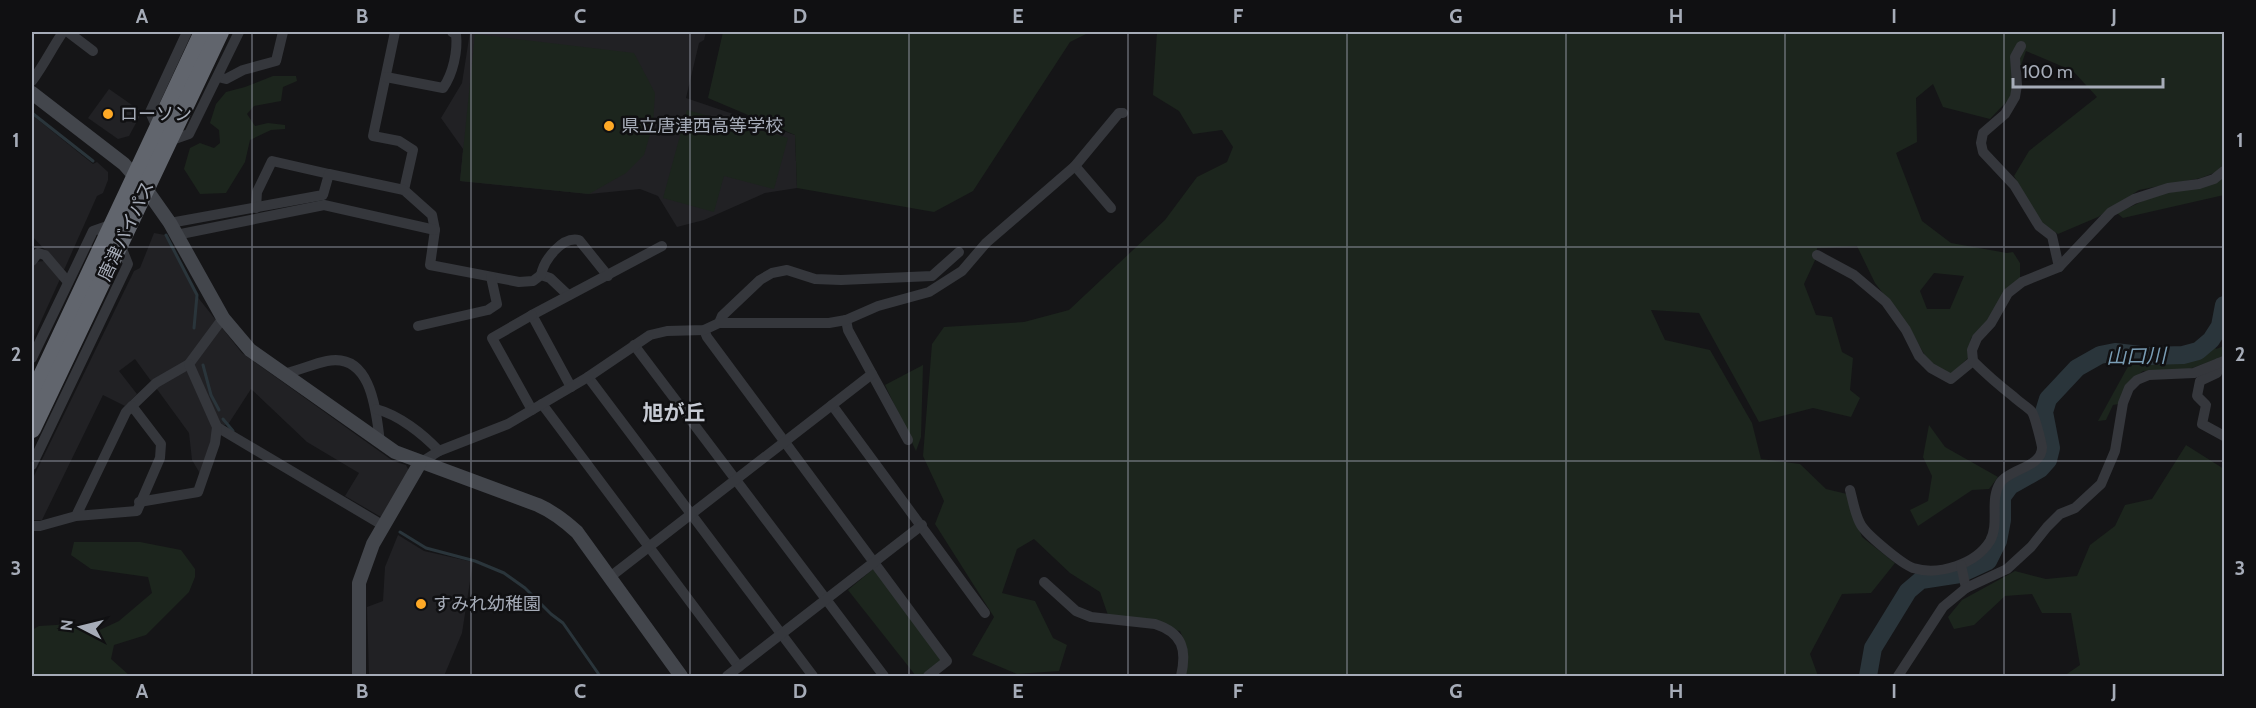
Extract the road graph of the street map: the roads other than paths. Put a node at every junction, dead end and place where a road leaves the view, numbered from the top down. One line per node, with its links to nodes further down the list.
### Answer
1 (65, 32): 10 (street); 13 (street)
2 (187, 32): 16 (street)
3 (203, 32): 16 (highway, 唐津バイパス)
4 (220, 32): 16 (highway, 唐津バイパス)
5 (239, 32): 11 (street)
6 (283, 32): 11 (street)
7 (395, 32): 12 (street)
8 (452, 32): 12 (street)
9 (2021, 46): 33 (street)
10 (93, 51)
11 (218, 77): 16 (street)
12 (386, 77): 21 (street)
13 (32, 81)
14 (32, 93): 20 (street)
15 (1124, 113): 17 (street)
16 (163, 135): 20 (highway, 唐津バイパス)
17 (1075, 165): 23 (street); 42 (street)
18 (2224, 171): 33 (street)
19 (329, 174): 21 (street); 22 (street); 22 (street)
20 (141, 182): 24 (highway, 唐津バイパス); 25 (street); 28 (highway, 唐津バイパス)
21 (405, 190): 26 (street)
22 (256, 208): 25 (street)
23 (1111, 208)
24 (113, 224): 37 (street); 39 (highway, 唐津バイパス)
25 (173, 229): 26 (street); 41 (street)
26 (435, 230): 36 (street)
27 (32, 242): 32 (street)
28 (120, 244): 62 (highway, 唐津バイパス); 69 (street)
29 (662, 246): 35 (street)
30 (959, 252): 43 (street)
31 (1817, 255): 48 (street)
32 (35, 257): 37 (street)
33 (2059, 267): 48 (street)
34 (541, 275): 35 (street); 36 (street); 38 (street)
35 (608, 276): 38 (street)
36 (491, 277): 44 (street)
37 (68, 282): 39 (street)
38 (568, 296): 40 (street)
39 (68, 301): 47 (street); 55 (highway, 唐津バイパス)
40 (532, 315): 54 (street); 60 (street)
41 (223, 318): 50 (street); 51 (street)
42 (846, 320): 43 (street); 52 (street)
43 (718, 323): 45 (street)
44 (418, 326)
45 (704, 330): 46 (street); 65 (street)
46 (634, 345): 53 (street); 70 (street)
47 (32, 358)
48 (1973, 361): 80 (street)
49 (2222, 362): 63 (street); 83 (street)
50 (189, 364): 58 (street); 61 (street)
51 (282, 374): 59 (street); 66 (street)
52 (872, 374): 57 (street); 64 (street)
53 (588, 377): 54 (street); 73 (street)
54 (571, 387): 56 (street)
55 (32, 397)
56 (542, 404): 60 (street); 78 (street)
57 (832, 405): 65 (street); 75 (street)
58 (132, 406): 72 (street); 74 (street)
59 (376, 409): 66 (street); 67 (street)
60 (532, 410): 67 (street)
61 (217, 427): 72 (street); 77 (street)
62 (32, 429)
63 (2224, 436)
64 (908, 440)
65 (785, 441): 70 (street); 79 (street)
66 (380, 442): 68 (street)
67 (439, 451): 68 (street)
68 (420, 463): 77 (street); 81 (street)
69 (32, 465)
70 (736, 479): 73 (street); 84 (street)
71 (1850, 490): 80 (street)
72 (140, 502): 74 (street)
73 (691, 514): 78 (street); 86 (street)
74 (76, 516): 76 (street)
75 (922, 525): 79 (street); 85 (street)
76 (32, 526)
77 (384, 526): 88 (street)
78 (649, 547): 81 (street); 87 (street)
79 (874, 562): 84 (street); 93 (street)
80 (1961, 565): 83 (street)
81 (610, 578): 89 (street)
82 (1044, 582): 94 (street)
83 (1966, 588): 95 (street)
84 (826, 600): 86 (street); 92 (street)
85 (985, 613)
86 (781, 634): 87 (street); 91 (street)
87 (739, 667): 90 (street)
88 (359, 676)
89 (681, 676)
90 (727, 676)
91 (813, 676)
92 (884, 676)
93 (928, 676)
94 (1181, 676)
95 (1898, 676)

